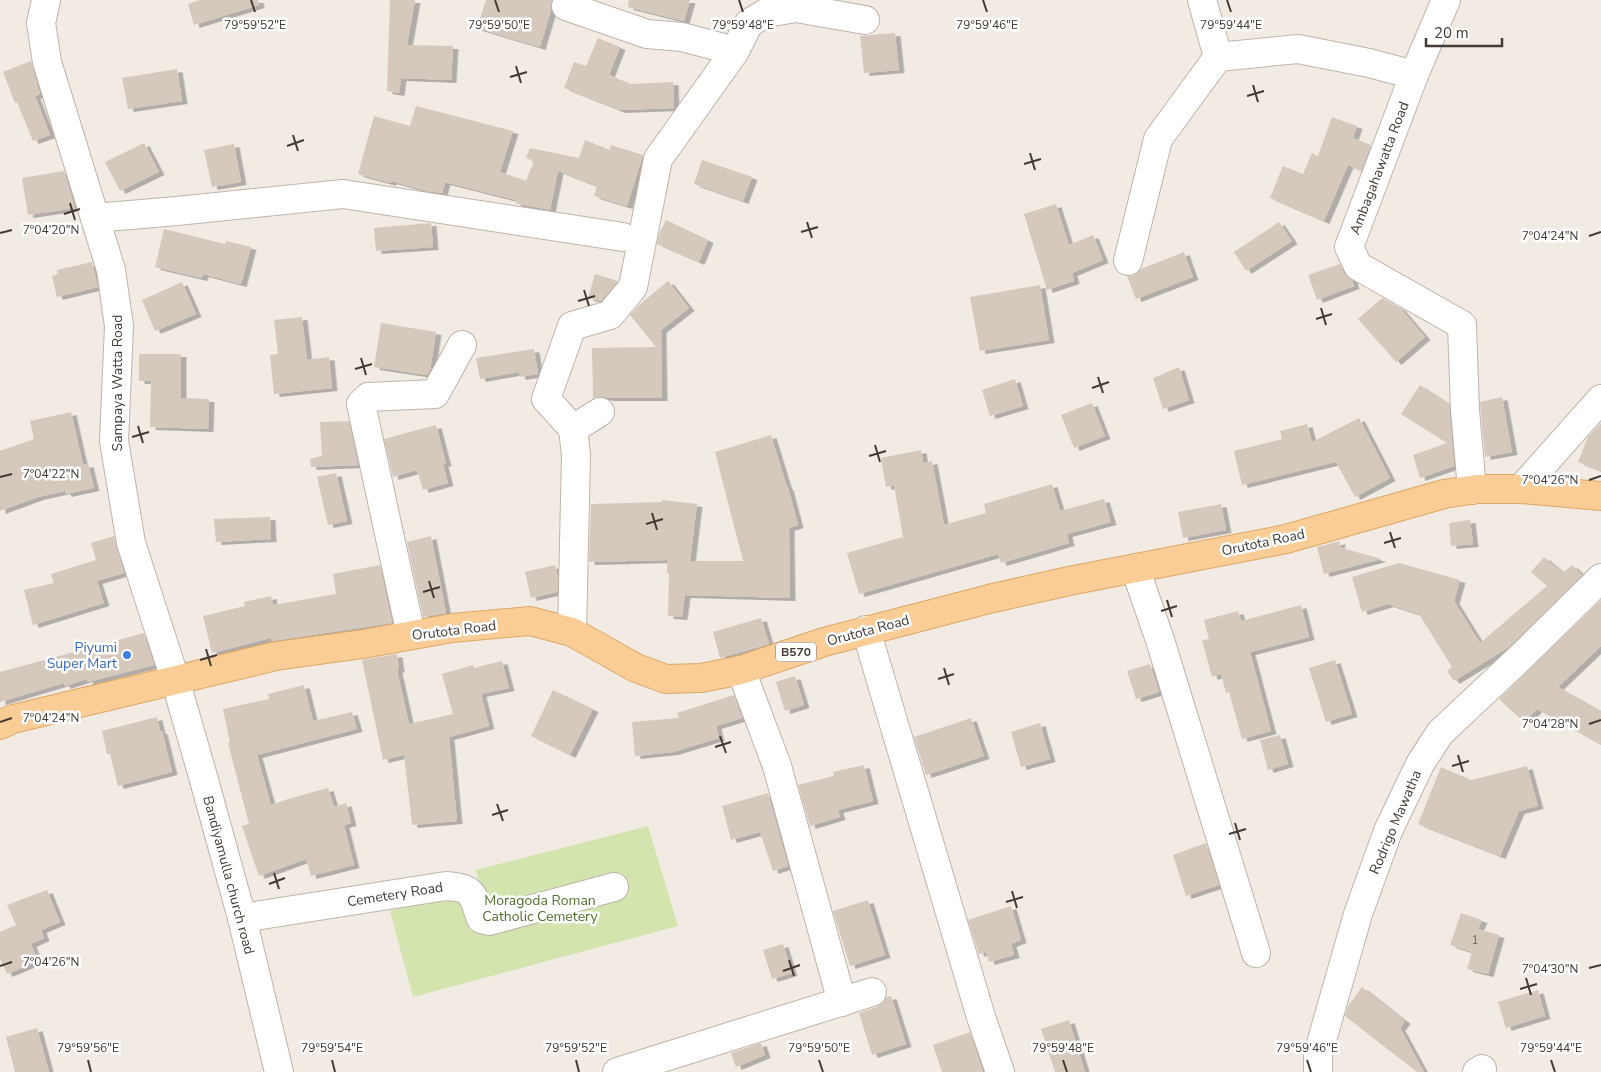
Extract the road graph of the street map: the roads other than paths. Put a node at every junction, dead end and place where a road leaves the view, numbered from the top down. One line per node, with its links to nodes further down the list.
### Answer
1 (46, 0): 9 (street, Sampaya Watta Road)
2 (1202, 0): 7 (street)
3 (1446, 0): 8 (street, Ambagahawatta Road)
4 (566, 6): 6 (street)
5 (865, 20): 6 (street)
6 (734, 51): 15 (street)
7 (1218, 57): 8 (street); 11 (street)
8 (1414, 75): 16 (street, Ambagahawatta Road)
9 (95, 218): 10 (street); 25 (street, Sampaya Watta Road)
10 (623, 237)
11 (1128, 261)
12 (462, 345): 23 (street)
13 (1601, 399): 17 (street)
14 (600, 412): 15 (street)
15 (573, 429): 22 (street)
16 (1472, 490): 17 (main road, Orutota Road / B570); 19 (main road, Orutota Road / B570)
17 (1520, 490): 18 (main road, Orutota Road / B570)
18 (1601, 496)
19 (1135, 568): 21 (main road, Orutota Road / B570); 29 (street)
20 (1601, 578): 35 (street, Rodrigo Mawatha)
21 (866, 630): 24 (main road, Orutota Road / B570); 34 (street)
22 (572, 632): 23 (main road, Orutota Road / B570); 24 (main road, Orutota Road / B570)
23 (411, 635): 25 (main road, Orutota Road / B570)
24 (741, 670): 31 (street)
25 (175, 679): 26 (main road, Orutota Road / B570); 28 (street, Bandiyamulla church road)
26 (0, 725)
27 (614, 887): 28 (street, Cemetery Road)
28 (242, 918): 32 (street, Bandiyamulla church road)
29 (1256, 953)
30 (872, 992): 31 (street)
31 (842, 1002): 33 (street)
32 (279, 1072)
33 (617, 1072)
34 (1000, 1072)
35 (1318, 1072)

